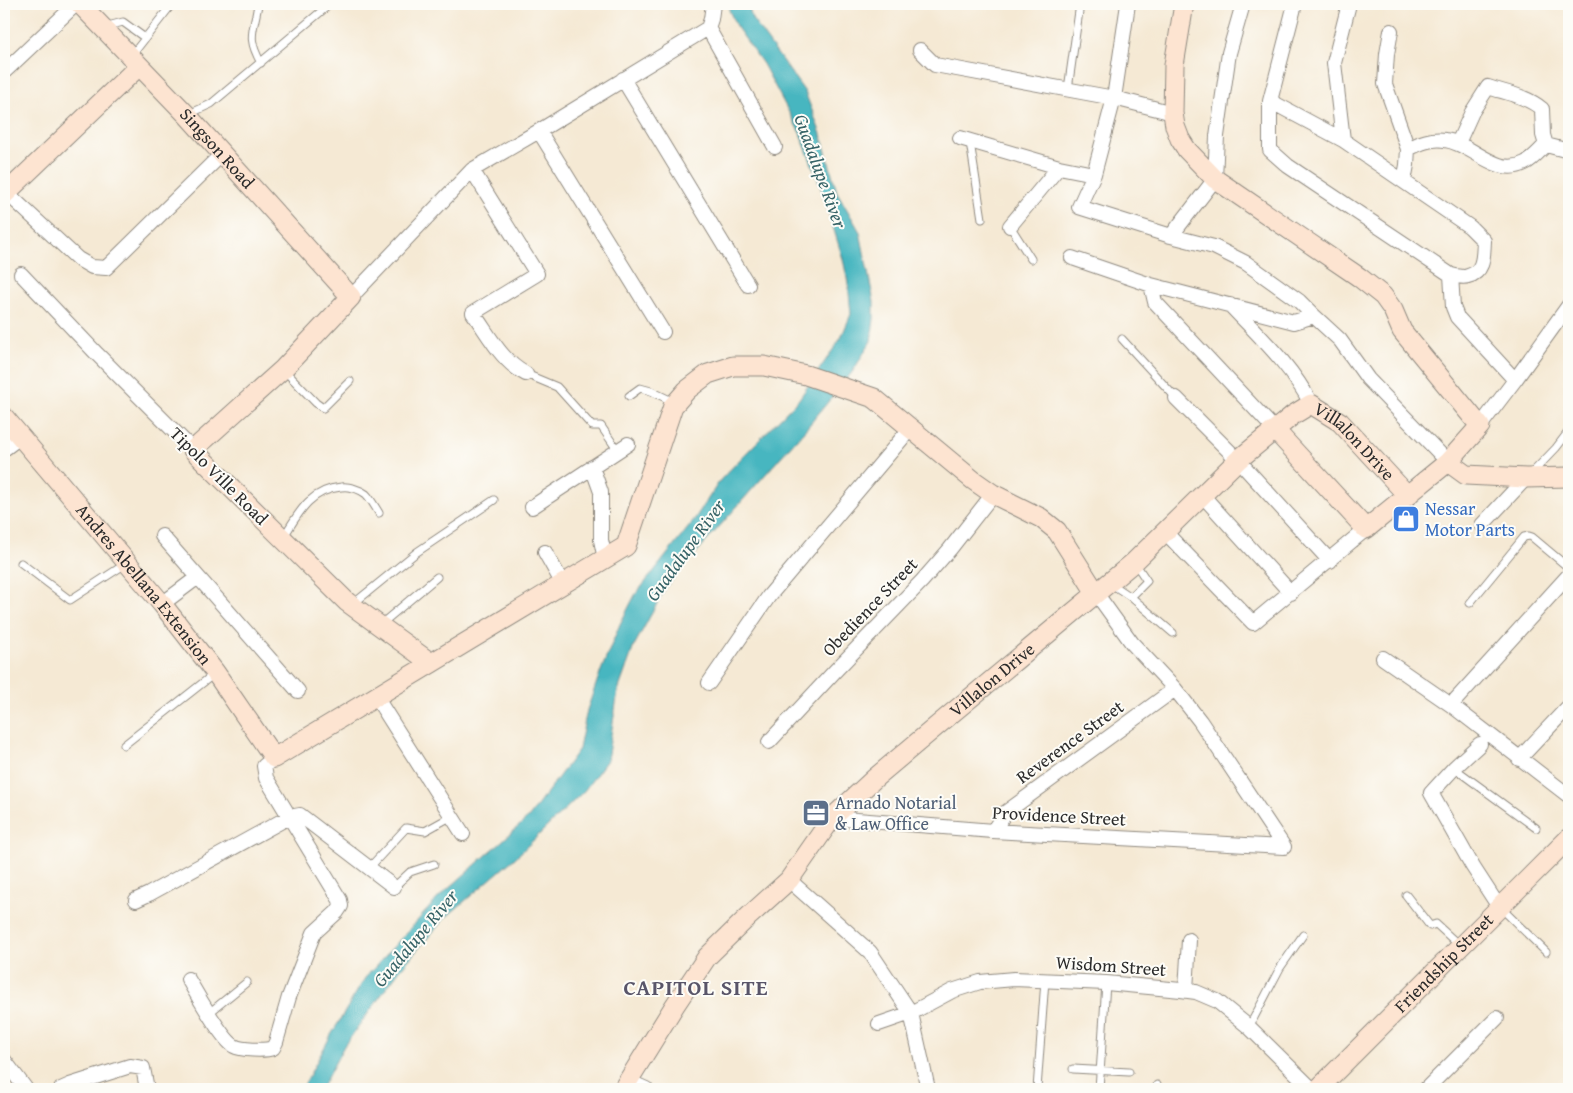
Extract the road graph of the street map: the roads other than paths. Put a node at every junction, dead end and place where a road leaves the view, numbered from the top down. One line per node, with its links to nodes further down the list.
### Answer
1 (78, 4): 12 (street, Singson Road); 19 (street)
2 (172, 4): 15 (lane)
3 (258, 4): 18 (lane)
4 (330, 4): 18 (lane)
5 (713, 4): 13 (street)
6 (1080, 4): 21 (lane)
7 (1128, 4): 22 (street)
8 (1184, 4): 24 (street)
9 (1242, 4): 38 (street)
10 (1295, 4): 23 (street)
11 (1348, 4): 28 (street)
12 (103, 28): 15 (lane); 17 (street, Singson Road)
13 (708, 28): 20 (street); 31 (street)
14 (1390, 31): 32 (street)
15 (145, 38): 17 (lane)
16 (920, 50): 21 (street)
17 (135, 61): 25 (street, Singson Road); 40 (street)
18 (261, 63): 25 (lane)
19 (4, 72)
20 (623, 79): 26 (street); 48 (street)
21 (1068, 89): 22 (street)
22 (1114, 98): 24 (street); 37 (street)
23 (1270, 101): 28 (street); 47 (street)
24 (1173, 113): 38 (street)
25 (187, 115): 34 (street, Singson Road)
26 (539, 131): 36 (street); 54 (street)
27 (965, 140): 35 (street); 41 (lane)
28 (1343, 140): 39 (street)
29 (1458, 143): 30 (street); 30 (street); 32 (street)
30 (1546, 145): 33 (street)
31 (774, 147)
32 (1408, 149): 39 (street)
33 (1569, 151)
34 (222, 155): 40 (street); 50 (street, Singson Road)
35 (1059, 167): 37 (street); 42 (street)
36 (472, 170): 50 (street); 57 (street)
37 (1094, 174): 43 (street)
38 (1215, 180): 43 (street); 65 (street)
39 (1404, 181): 47 (street)
40 (5, 193)
41 (982, 219)
42 (1010, 226): 45 (lane)
43 (1171, 236): 53 (street)
44 (1072, 258): 49 (street)
45 (1031, 259)
46 (21, 274): 72 (street, Tipolo Ville Road)
47 (1451, 275): 58 (street)
48 (748, 285)
49 (1151, 286): 51 (street); 67 (street)
50 (350, 297): 56 (street)
51 (1230, 305): 53 (street); 63 (street)
52 (1569, 305): 58 (street)
53 (1314, 316): 74 (street)
54 (663, 332)
55 (1122, 339): 61 (lane)
56 (282, 369): 59 (lane); 72 (street)
57 (526, 374): 70 (lane)
58 (1515, 380): 65 (street)
59 (350, 381)
60 (629, 396): 62 (lane)
61 (1176, 398): 73 (street)
62 (676, 403): 66 (street); 90 (street)
63 (1311, 404): 67 (street, Villalon Drive); 80 (street, Villalon Drive)
64 (4, 417): 69 (street, Andres Abellana Extension)
65 (1480, 426): 74 (street)
66 (910, 429): 78 (street); 111 (street)
67 (1275, 430): 73 (street, Villalon Drive); 85 (street)
68 (1569, 431): 77 (lane)
69 (20, 437): 71 (street); 92 (street, Andres Abellana Extension)
70 (623, 447): 75 (street)
71 (4, 449)
72 (193, 450): 88 (street, Tipolo Ville Road)
73 (1238, 460): 79 (street, Villalon Drive); 91 (street)
74 (1448, 462): 77 (street); 80 (street)
75 (592, 467): 82 (street); 90 (street)
76 (1569, 477): 77 (street)
77 (1526, 478): 84 (street)
78 (993, 494): 100 (street); 117 (street, Obedience Street)
79 (1202, 495): 86 (street, Villalon Drive); 101 (street)
80 (1408, 496): 85 (street)
81 (494, 500): 105 (lane)
82 (532, 507)
83 (380, 513): 88 (lane)
84 (1482, 524)
85 (1366, 529): 91 (street)
86 (1165, 532): 93 (street, Villalon Drive); 101 (street)
87 (162, 536): 97 (street)
88 (283, 538): 105 (street, Tipolo Ville Road)
89 (545, 552): 99 (street)
90 (605, 559): 99 (street)
91 (1330, 561): 101 (street)
92 (128, 562): 94 (lane); 104 (street, Andres Abellana Extension)
93 (1134, 562): 100 (street, Villalon Drive); 102 (lane)
94 (21, 563)
95 (1569, 568): 103 (lane)
96 (1569, 575): 115 (street)
97 (198, 577): 104 (street); 113 (street)
98 (437, 577): 106 (lane)
99 (563, 584): 109 (street)
100 (1103, 588): 102 (lane); 112 (street); 126 (street, Villalon Drive)
101 (1291, 593)
102 (1131, 598): 107 (lane)
103 (1470, 603)
104 (162, 604): 110 (street, Andres Abellana Extension)
105 (351, 605): 106 (street, Tipolo Ville Road)
106 (380, 625): 109 (street, Tipolo Ville Road)
107 (1173, 633)
108 (1383, 658): 115 (street)
109 (431, 663): 114 (street)
110 (215, 672): 119 (lane); 120 (street, Andres Abellana Extension)
111 (709, 683)
112 (1175, 690): 128 (street, Reverence Street); 128 (street, Providence Street)
113 (298, 691)
114 (376, 697): 120 (street); 125 (street)
115 (1451, 705): 121 (street)
116 (1569, 706): 121 (street)
117 (769, 742)
118 (1480, 744): 122 (street)
119 (124, 745)
120 (274, 758): 124 (street)
121 (1519, 759): 123 (street)
122 (1454, 768): 127 (lane); 137 (street)
123 (1569, 796)
124 (289, 816): 132 (street); 136 (street); 147 (street)
125 (452, 816): 129 (street); 132 (lane)
126 (832, 818): 128 (street, Providence Street); 133 (street, Villalon Drive)
127 (1536, 828)
128 (993, 831)
129 (463, 834)
130 (1569, 838): 137 (street, Friendship Street)
131 (434, 864): 134 (lane)
132 (369, 868): 134 (street)
133 (788, 880): 148 (street); 156 (street, Villalon Drive)
134 (394, 888)
135 (1406, 895): 140 (lane)
136 (136, 900)
137 (1499, 907): 140 (street, Friendship Street); 141 (lane)
138 (1303, 935): 151 (lane)
139 (1189, 940): 146 (street)
140 (1460, 946): 165 (street, Friendship Street)
141 (1546, 952)
142 (188, 979): 147 (street)
143 (1045, 980): 145 (street, Wisdom Street); 148 (street, Wisdom Street); 162 (lane)
144 (247, 982): 147 (lane)
145 (1106, 983): 146 (street, Wisdom Street); 154 (lane)
146 (1186, 990): 151 (street, Wisdom Street)
147 (209, 1013)
148 (911, 1013): 150 (street, Wisdom Street); 161 (street)
149 (1497, 1018): 166 (street)
150 (879, 1024)
151 (1249, 1027): 164 (street, Wisdom Street)
152 (4, 1060): 157 (street)
153 (1073, 1068): 154 (lane)
154 (1101, 1070): 155 (lane); 163 (lane)
155 (1128, 1072)
156 (626, 1085): 160 (street)
157 (26, 1089)
158 (62, 1089): 159 (street)
159 (147, 1089)
160 (646, 1089)
161 (928, 1089)
162 (1037, 1089)
163 (1099, 1089)
164 (1312, 1089)
165 (1318, 1089)
166 (1426, 1089)

